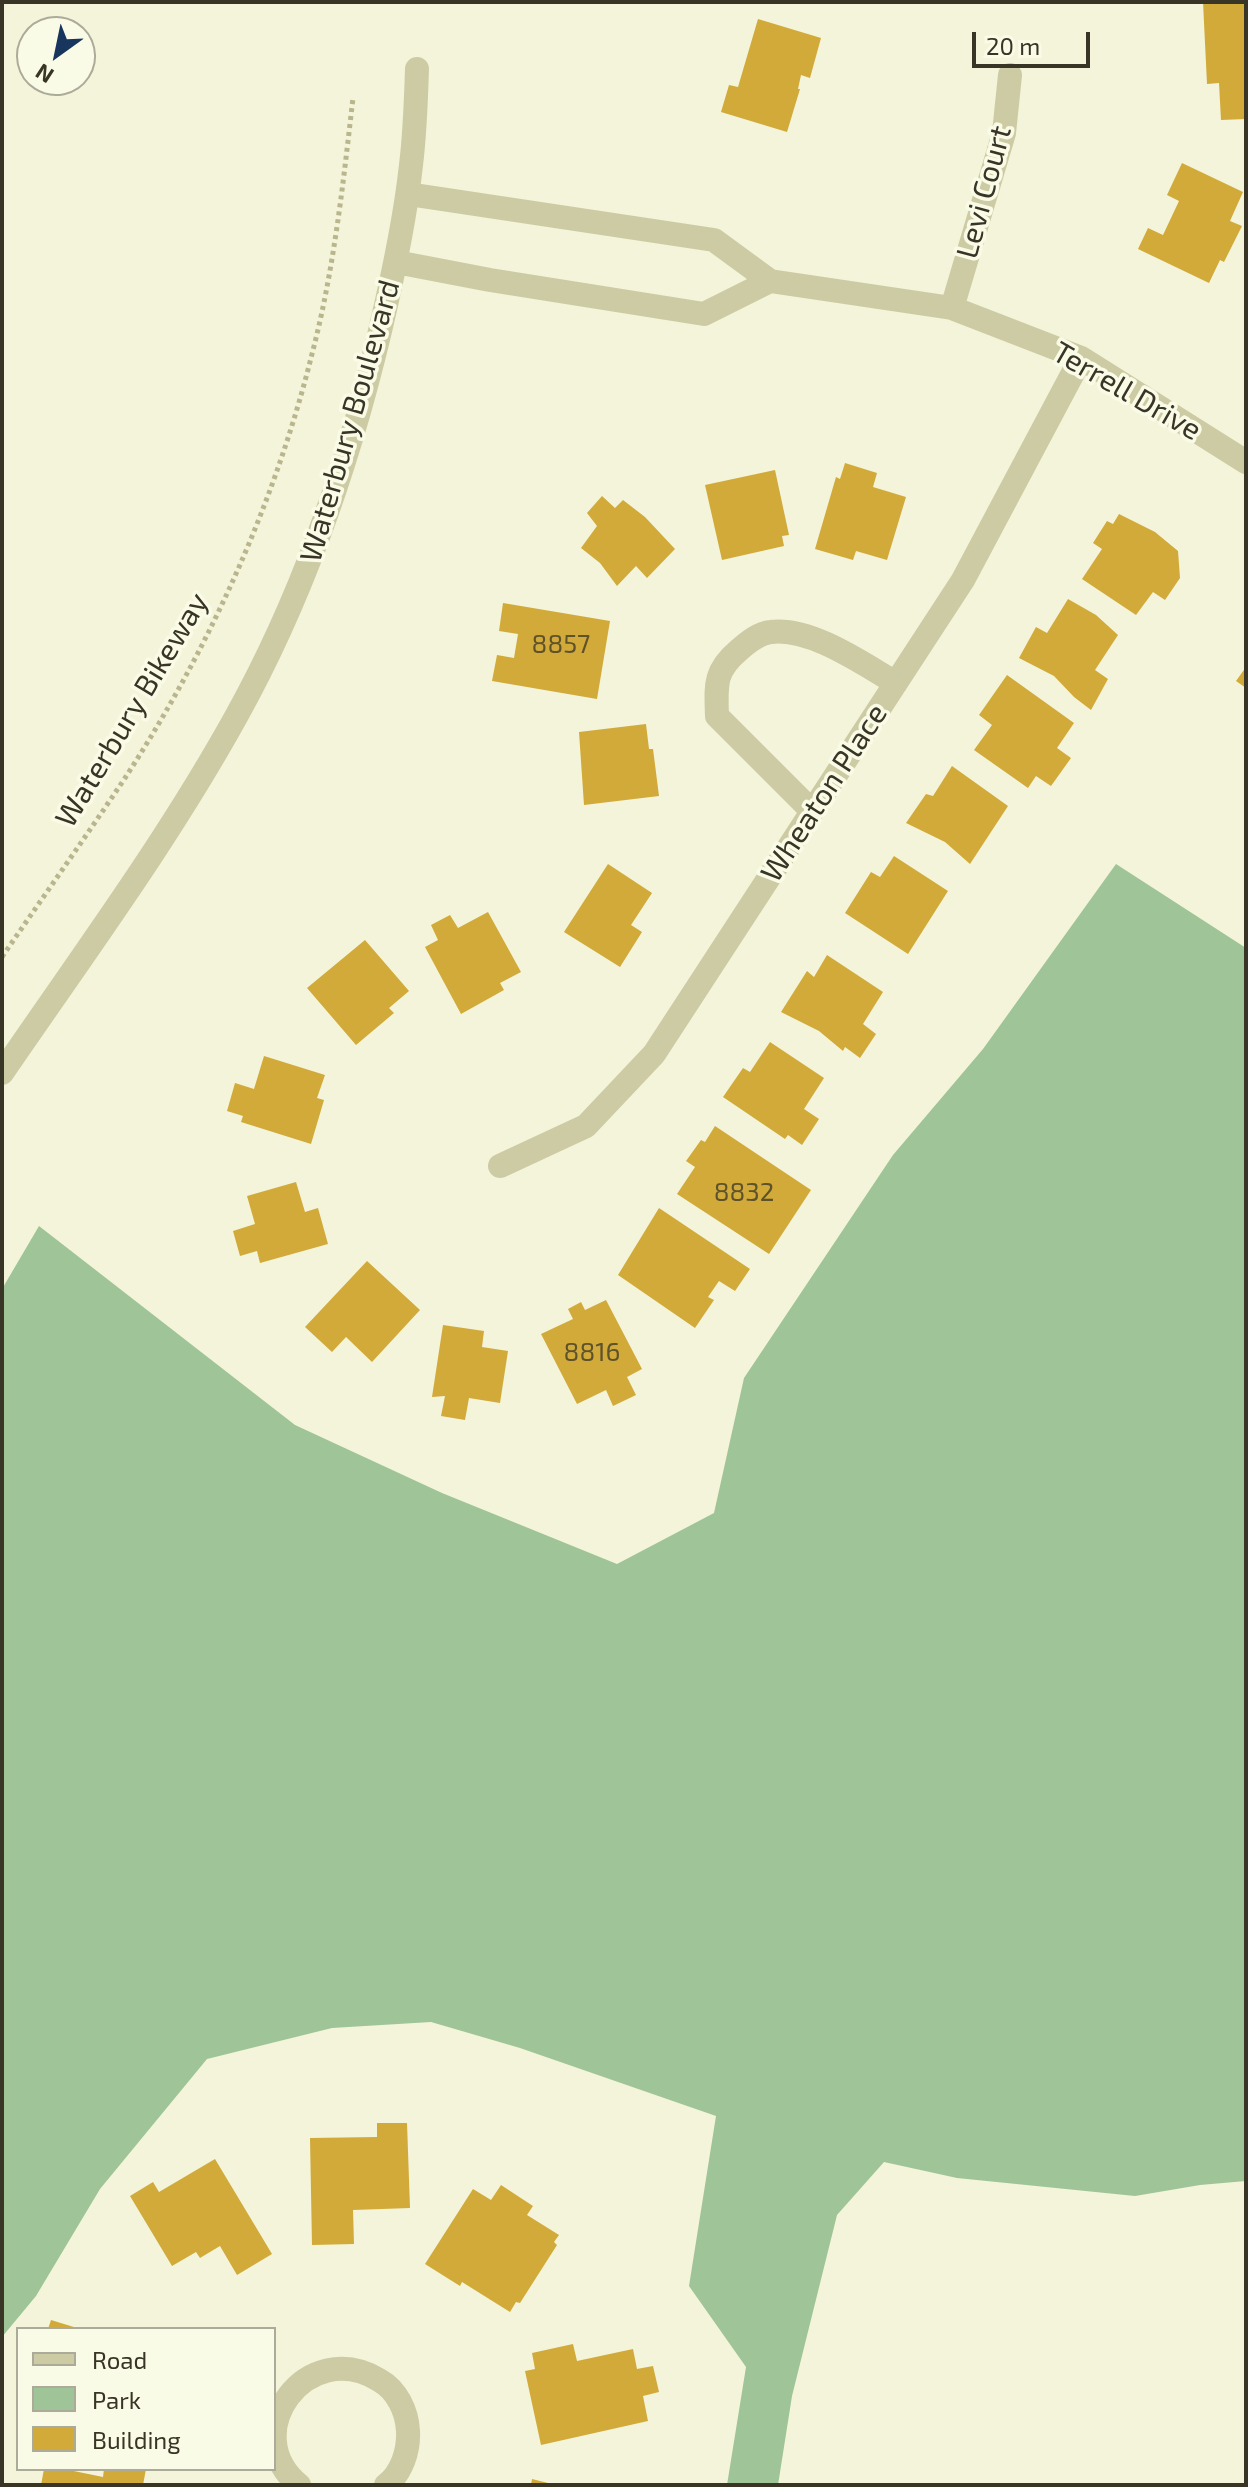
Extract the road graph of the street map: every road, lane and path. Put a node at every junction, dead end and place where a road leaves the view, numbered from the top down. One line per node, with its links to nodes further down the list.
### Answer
1 (417, 69): 4 (street, Waterbury Boulevard)
2 (1010, 75): 7 (street, Levi Court)
3 (353, 98): 12 (path, Waterbury Bikeway)
4 (408, 194): 5 (street, Waterbury Boulevard); 6 (street, Terrell Drive)
5 (396, 262): 6 (street); 13 (street, Waterbury Boulevard)
6 (770, 281): 7 (street, Terrell Drive)
7 (952, 308): 8 (street, Terrell Drive)
8 (1081, 358): 9 (street, Terrell Drive); 10 (street, Wheaton Place)
9 (1246, 462)
10 (896, 683): 11 (street, Wheaton Place); 11 (street)
11 (812, 811): 14 (street, Wheaton Place)
12 (2, 957)
13 (2, 1073)
14 (500, 1166)
15 (276, 2431): 18 (street)
16 (276, 2443): 17 (street)
17 (299, 2485)
18 (386, 2485)

